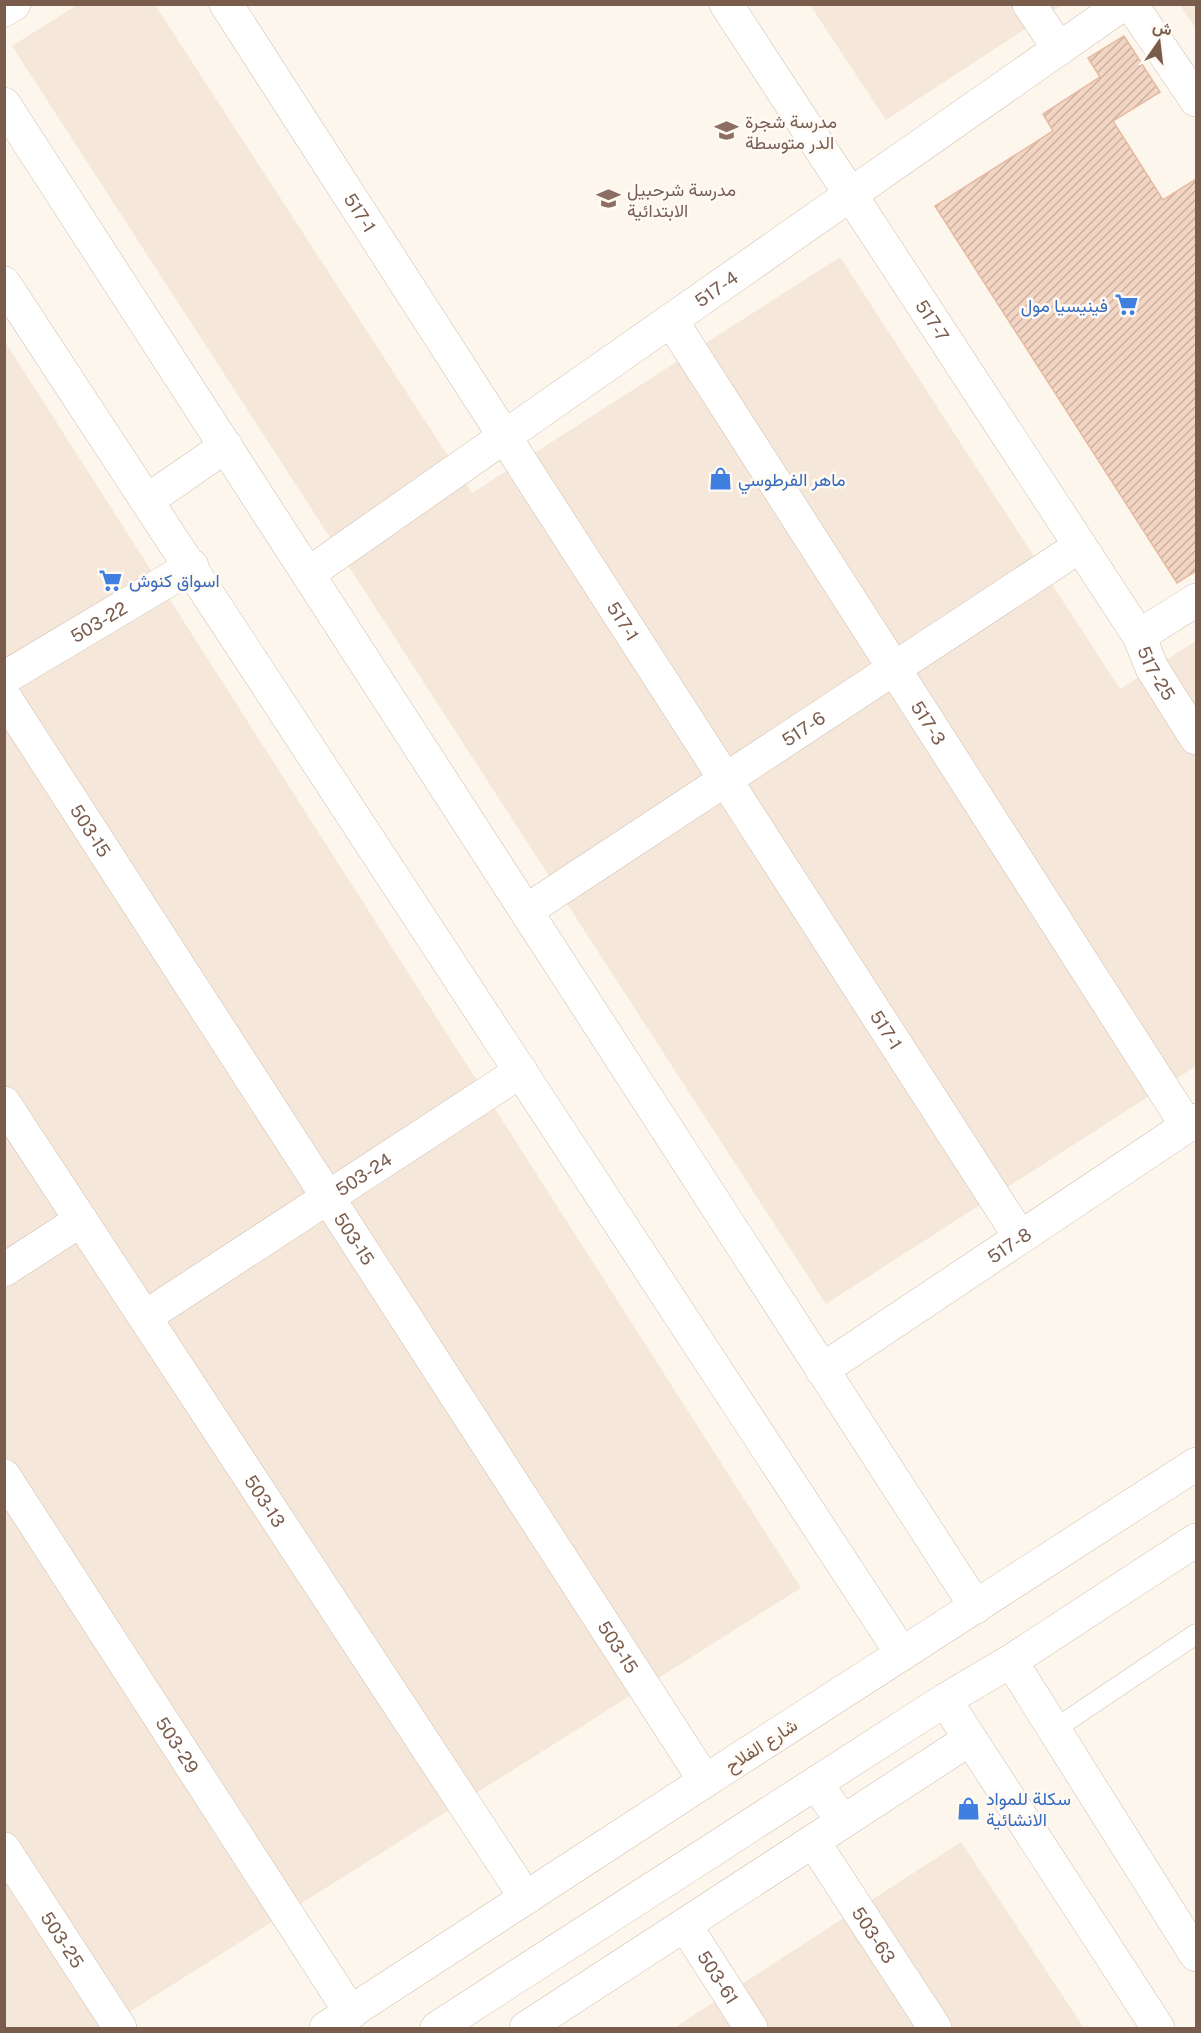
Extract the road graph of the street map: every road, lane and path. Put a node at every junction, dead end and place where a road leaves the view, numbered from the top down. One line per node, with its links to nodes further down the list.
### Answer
1 (14, 4): 7 (street)
2 (226, 4): 14 (street, 517-1)
3 (726, 4): 11 (street, 517-7)
4 (1029, 4): 8 (street)
5 (1123, 4): 8 (street, 517-4)
6 (1131, 4): 9 (street)
7 (4, 10)
8 (1059, 49): 11 (street, 517-4)
9 (1197, 100)
10 (4, 104): 15 (street)
11 (850, 195): 13 (street, 517-4); 17 (street, 517-7)
12 (4, 283): 16 (street)
13 (671, 320): 14 (street, 517-4); 22 (street, 517-3)
14 (504, 437): 19 (street, 517-4); 26 (street, 517-1)
15 (226, 446): 16 (street); 19 (street)
16 (148, 500): 18 (street)
17 (1080, 546): 21 (street, 517-7); 22 (street, 517-6)
18 (192, 566): 23 (street, 503-22); 28 (street)
19 (308, 574): 27 (street)
20 (1197, 600): 21 (street)
21 (1139, 636): 25 (street, 517-25)
22 (894, 669): 26 (street, 517-6); 30 (street, 517-3)
23 (4, 678)
24 (4, 696): 31 (street, 503-15)
25 (1197, 738)
26 (725, 780): 27 (street, 517-6); 33 (street, 517-1)
27 (526, 911): 36 (street)
28 (521, 1071): 31 (street, 503-24); 42 (street)
29 (4, 1103): 32 (street, 503-13)
30 (1192, 1123): 33 (street, 517-8)
31 (328, 1197): 35 (street, 503-24); 47 (street, 503-15)
32 (81, 1220): 34 (street); 35 (street, 503-13)
33 (1020, 1237): 36 (street, 517-8)
34 (4, 1269)
35 (145, 1317): 52 (street, 503-13)
36 (822, 1370): 40 (street)
37 (1197, 1464): 40 (street, شارع الفلاح)
38 (4, 1476): 56 (street, 503-29)
39 (1197, 1540): 43 (street)
40 (976, 1607): 42 (street, شارع الفلاح)
41 (1197, 1634): 45 (lane)
42 (902, 1654): 47 (street, شارع الفلاح)
43 (1011, 1661): 44 (street); 45 (street)
44 (945, 1700): 46 (street); 48 (street)
45 (1055, 1729): 54 (street)
46 (970, 1739): 49 (street); 62 (street)
47 (705, 1781): 52 (street, شارع الفلاح)
48 (816, 1783): 49 (street); 58 (street)
49 (843, 1822): 50 (street)
50 (813, 1841): 53 (street); 61 (street, 503-63)
51 (4, 1850): 57 (street, 503-25)
52 (526, 1898): 56 (street, شارع الفلاح)
53 (684, 1925): 55 (street); 60 (street, 503-61)
54 (1197, 1955)
55 (567, 2018): 59 (street)
56 (339, 2021)
57 (120, 2028)
58 (437, 2028)
59 (526, 2028)
60 (751, 2028)
61 (935, 2028)
62 (1158, 2028)

